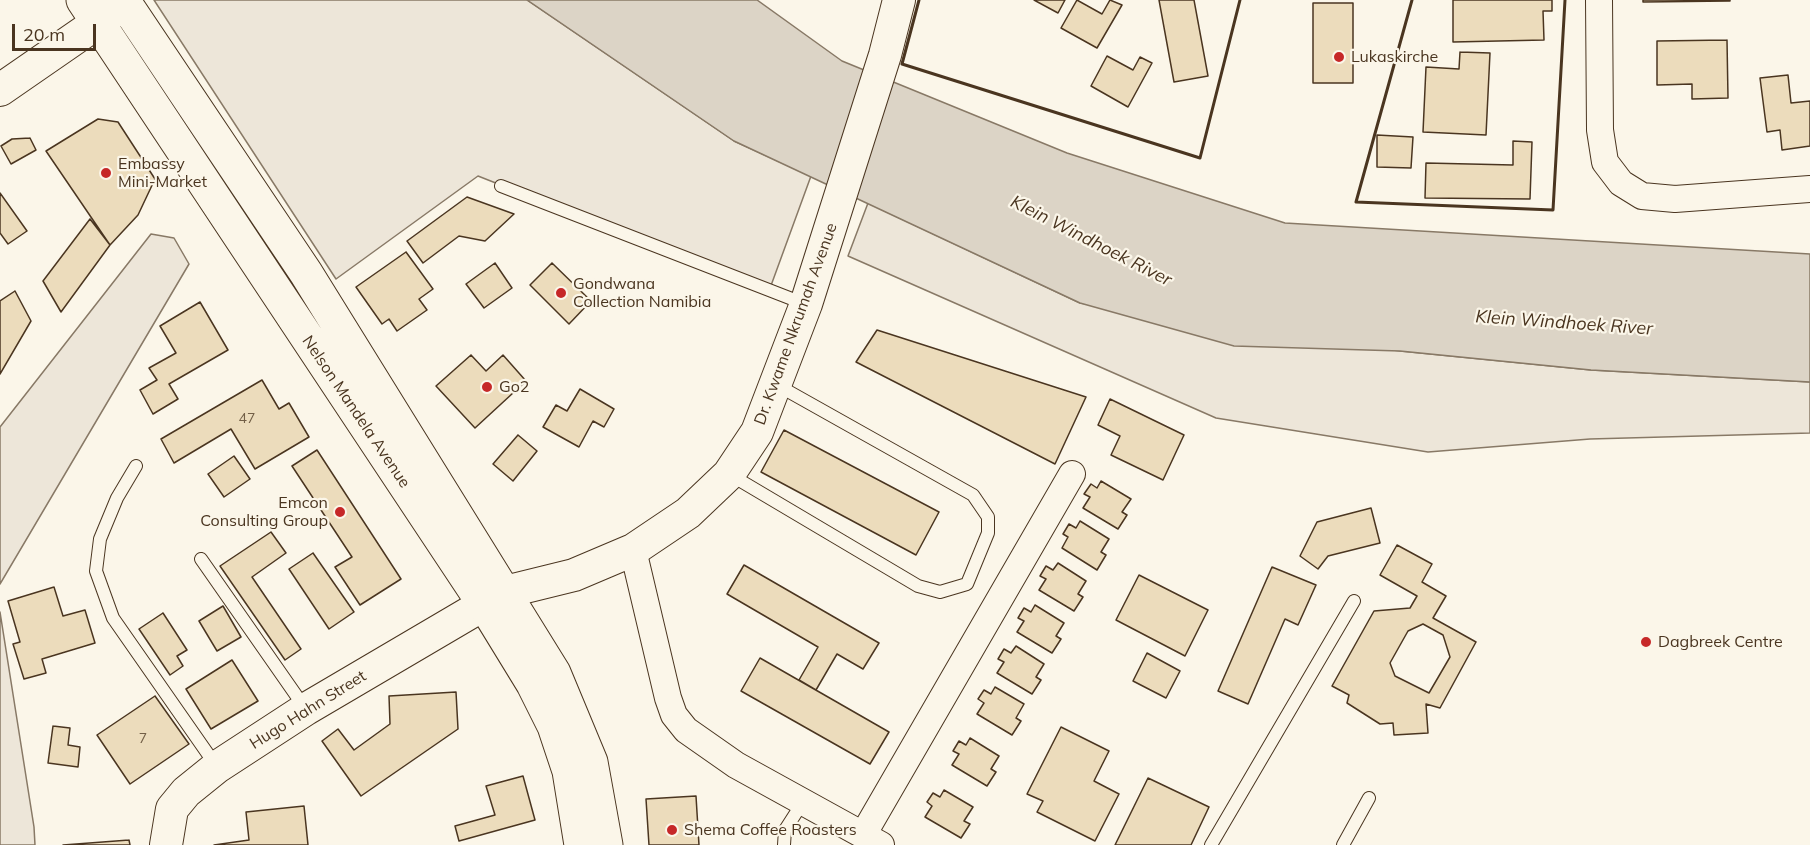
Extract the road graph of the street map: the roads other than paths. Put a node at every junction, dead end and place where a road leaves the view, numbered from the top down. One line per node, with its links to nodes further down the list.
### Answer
1 (899, 0): 8 (street, Dr. Kwame Nkrumah Avenue)
2 (1599, 0): 7 (street)
3 (124, 2): 4 (street); 15 (main road, Nelson Mandela Avenue)
4 (91, 12): 5 (street); 15 (main road, Nelson Mandela Avenue)
5 (0, 90)
6 (501, 186): 8 (lane)
7 (1810, 189)
8 (806, 304): 9 (street, Dr. Kwame Nkrumah Avenue)
9 (776, 384): 11 (street, Dr. Kwame Nkrumah Avenue); 11 (lane)
10 (136, 466): 18 (lane)
11 (729, 474): 13 (street, Dr. Kwame Nkrumah Avenue)
12 (1072, 474): 21 (street)
13 (633, 550): 15 (street, Dr. Kwame Nkrumah Avenue); 20 (street)
14 (201, 559): 17 (lane)
15 (494, 598): 17 (street, Hugo Hahn Street); 23 (main road, Nelson Mandela Avenue); 24 (main road, Nelson Mandela Avenue)
16 (1354, 601): 26 (lane)
17 (306, 709): 18 (street, Hugo Hahn Street)
18 (217, 767): 22 (street, Hugo Hahn Street)
19 (1369, 798): 27 (lane)
20 (803, 802): 21 (street); 25 (lane)
21 (872, 840)
22 (166, 845)
23 (581, 845)
24 (606, 845)
25 (784, 845)
26 (1211, 845)
27 (1343, 845)

